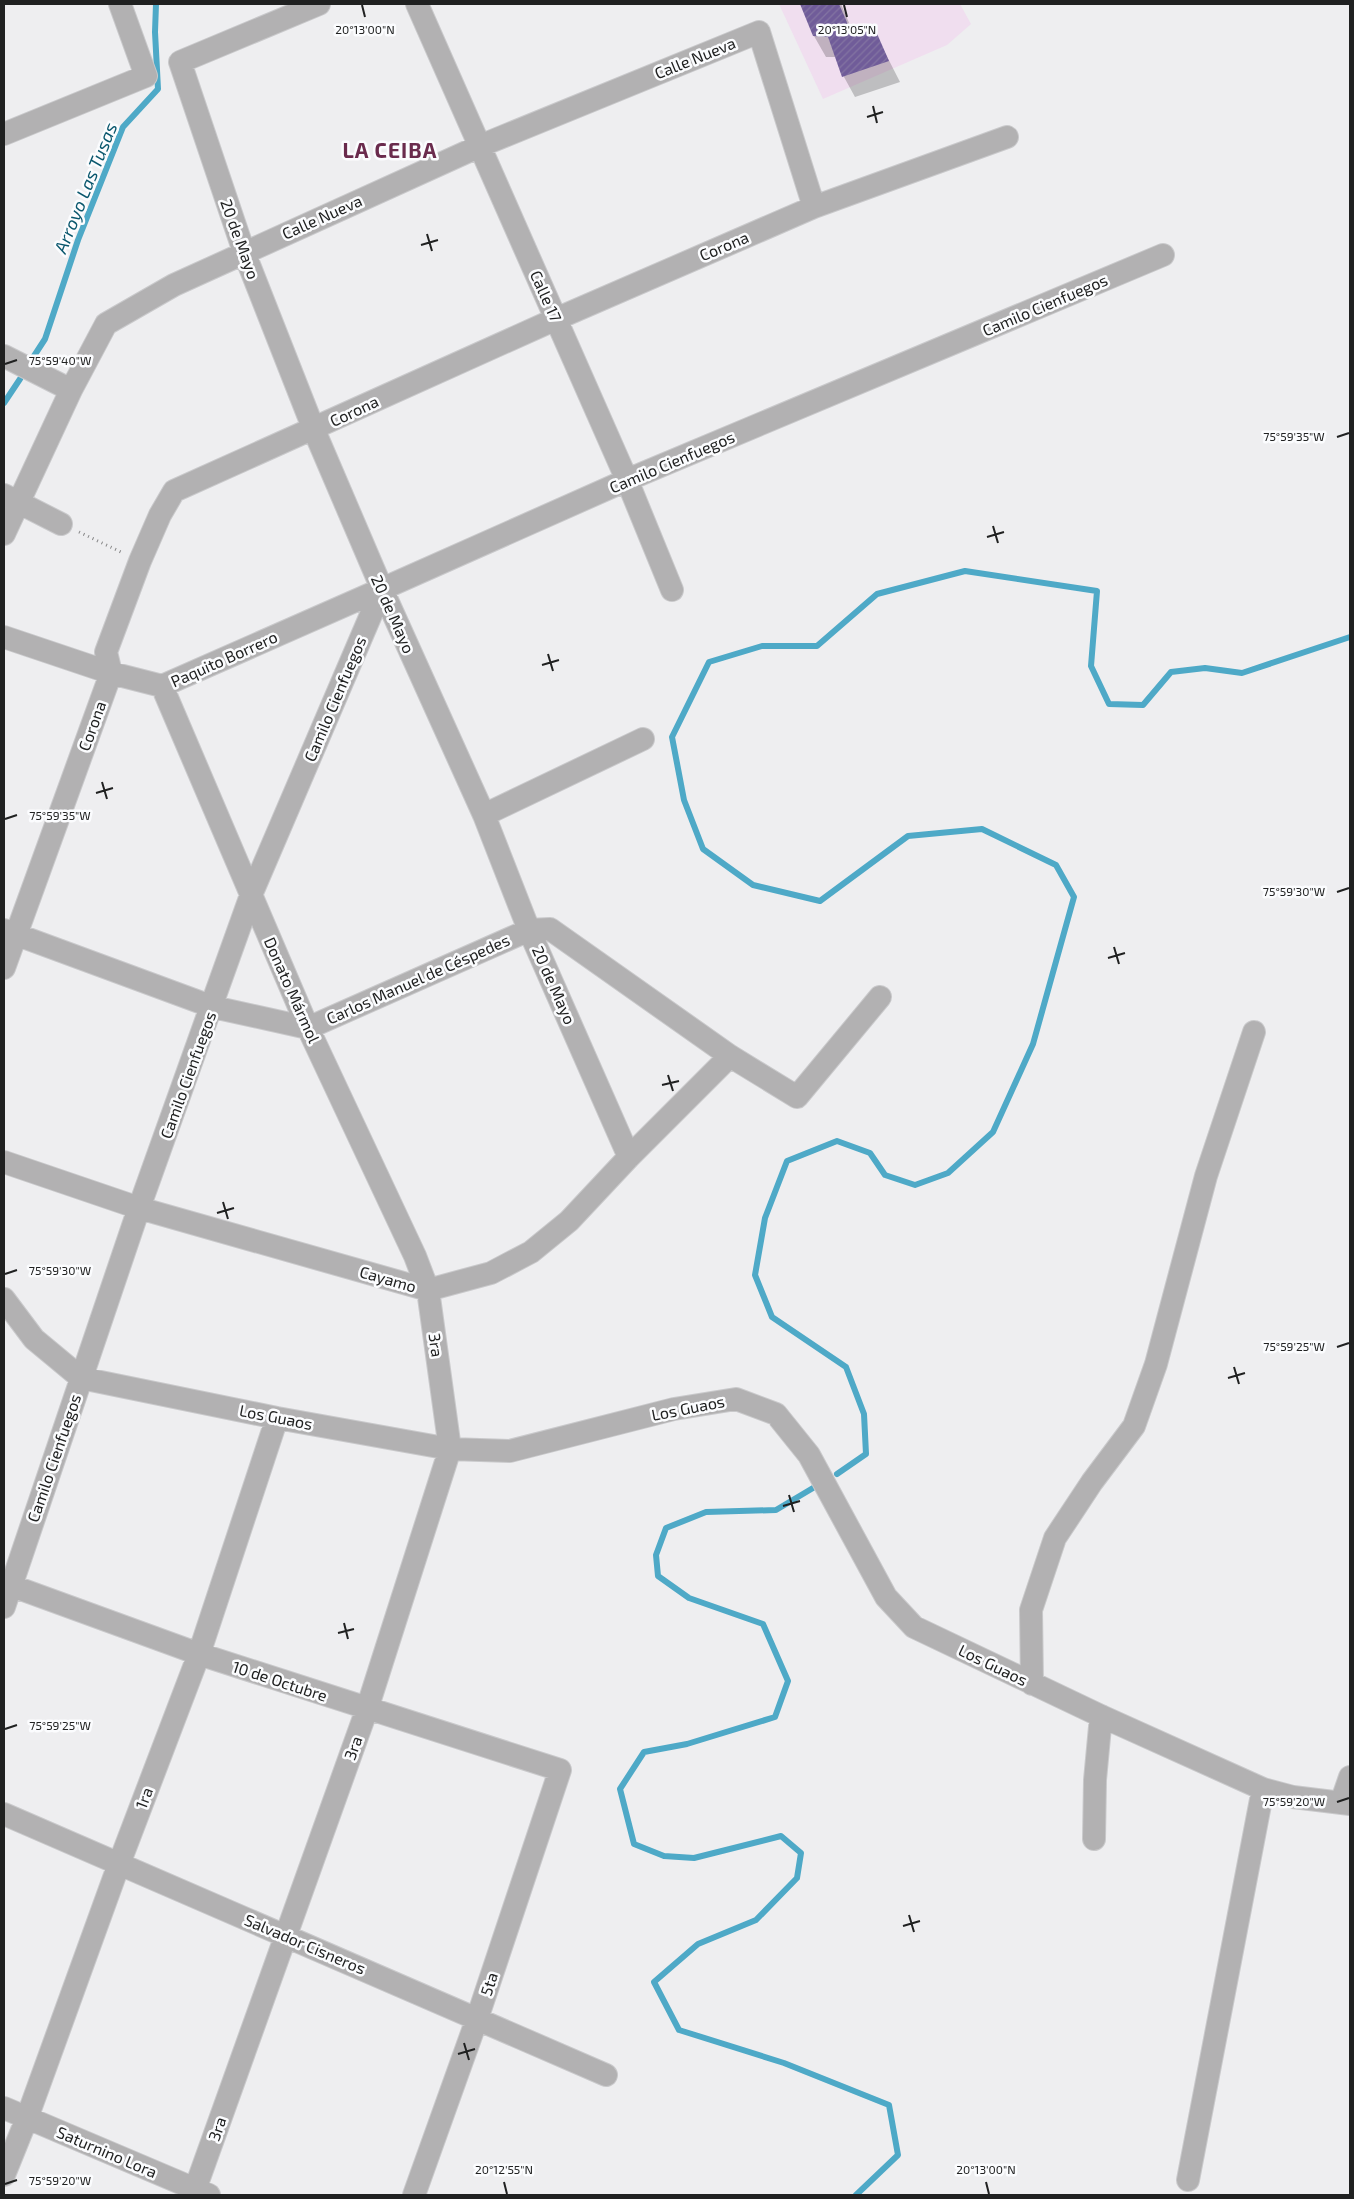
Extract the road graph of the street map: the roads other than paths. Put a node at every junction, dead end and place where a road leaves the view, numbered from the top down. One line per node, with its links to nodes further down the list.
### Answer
1 (120, 4): 4 (street)
2 (319, 4): 8 (street, 20 de Mayo)
3 (417, 4): 6 (street, Calle 17)
4 (4, 134)
5 (1007, 137): 7 (street, Corona)
6 (480, 146): 7 (street, Calle Nueva); 8 (street, Calle Nueva); 10 (street, Calle 17)
7 (814, 207): 10 (street, Corona)
8 (244, 252): 12 (street, Calle Nueva); 13 (street, 20 de Mayo)
9 (1162, 255): 14 (street, Camilo Cienfuegos)
10 (556, 319): 13 (street, Corona); 14 (street, Calle 17)
11 (4, 356): 12 (street)
12 (72, 390): 15 (street, Calle Nueva)
13 (314, 430): 18 (street, 20 de Mayo); 21 (street, Corona)
14 (627, 480): 18 (street, Camilo Cienfuegos); 19 (street, Calle 17)
15 (12, 498): 16 (street); 17 (street, Calle Nueva)
16 (61, 524)
17 (4, 534)
18 (382, 589): 22 (street, Paquito Borrero); 24 (street, 20 de Mayo); 25 (street, Camilo Cienfuegos)
19 (672, 590)
20 (4, 636): 21 (street, Paquito Borrero)
21 (111, 673): 22 (street, Paquito Borrero); 27 (street, Corona)
22 (162, 686): 25 (street, Donato Mármol)
23 (643, 739): 24 (street)
24 (484, 815): 26 (street, 20 de Mayo)
25 (251, 895): 30 (street, Camilo Cienfuegos); 31 (street, Donato Mármol)
26 (530, 930): 31 (street, Carlos Manuel de Céspedes); 33 (street, Carlos Manuel de Céspedes); 34 (street, 20 de Mayo)
27 (10, 932): 28 (street, Corona); 30 (street, Carlos Manuel de Céspedes)
28 (4, 968)
29 (880, 997): 33 (street, Carlos Manuel de Céspedes)
30 (213, 1007): 31 (street, Carlos Manuel de Céspedes); 36 (street, Camilo Cienfuegos)
31 (308, 1028): 37 (street, Donato Mármol)
32 (1254, 1032): 45 (street)
33 (730, 1056): 34 (street, Cayamo)
34 (629, 1157): 37 (street, Cayamo)
35 (4, 1162): 36 (street, Cayamo)
36 (139, 1208): 37 (street, Cayamo); 39 (street, Camilo Cienfuegos)
37 (428, 1290): 41 (street, 3ra)
38 (4, 1299): 39 (street, Los Guaos)
39 (81, 1378): 40 (street, Los Guaos); 42 (street, Camilo Cienfuegos)
40 (277, 1418): 41 (street, Los Guaos); 44 (street, 1ra)
41 (450, 1449): 45 (street, Los Guaos); 46 (street, 3ra)
42 (7, 1584): 43 (street, Camilo Cienfuegos); 44 (street, 10 de Octubre)
43 (4, 1607)
44 (199, 1654): 46 (street, 10 de Octubre); 54 (street, 1ra)
45 (1032, 1684): 47 (street, Los Guaos)
46 (367, 1709): 48 (street, 10 de Octubre); 55 (street, 3ra)
47 (1100, 1716): 50 (street, Los Guaos); 53 (street)
48 (560, 1770): 56 (street, 5ta)
49 (1350, 1777): 51 (street)
50 (1263, 1788): 51 (street, Los Guaos); 61 (street)
51 (1346, 1804)
52 (4, 1814): 54 (street, Salvador Cisneros)
53 (1094, 1839)
54 (119, 1864): 55 (street, Salvador Cisneros); 59 (street, 1ra)
55 (285, 1936): 56 (street, Salvador Cisneros); 62 (street, 3ra)
56 (477, 2019): 57 (street, Salvador Cisneros); 63 (street, 5ta)
57 (606, 2075)
58 (4, 2108): 59 (street, Saturnino Lora)
59 (27, 2118): 60 (street, 1ra); 62 (street, Saturnino Lora)
60 (4, 2174)
61 (1188, 2180)
62 (200, 2193)
63 (414, 2195)

